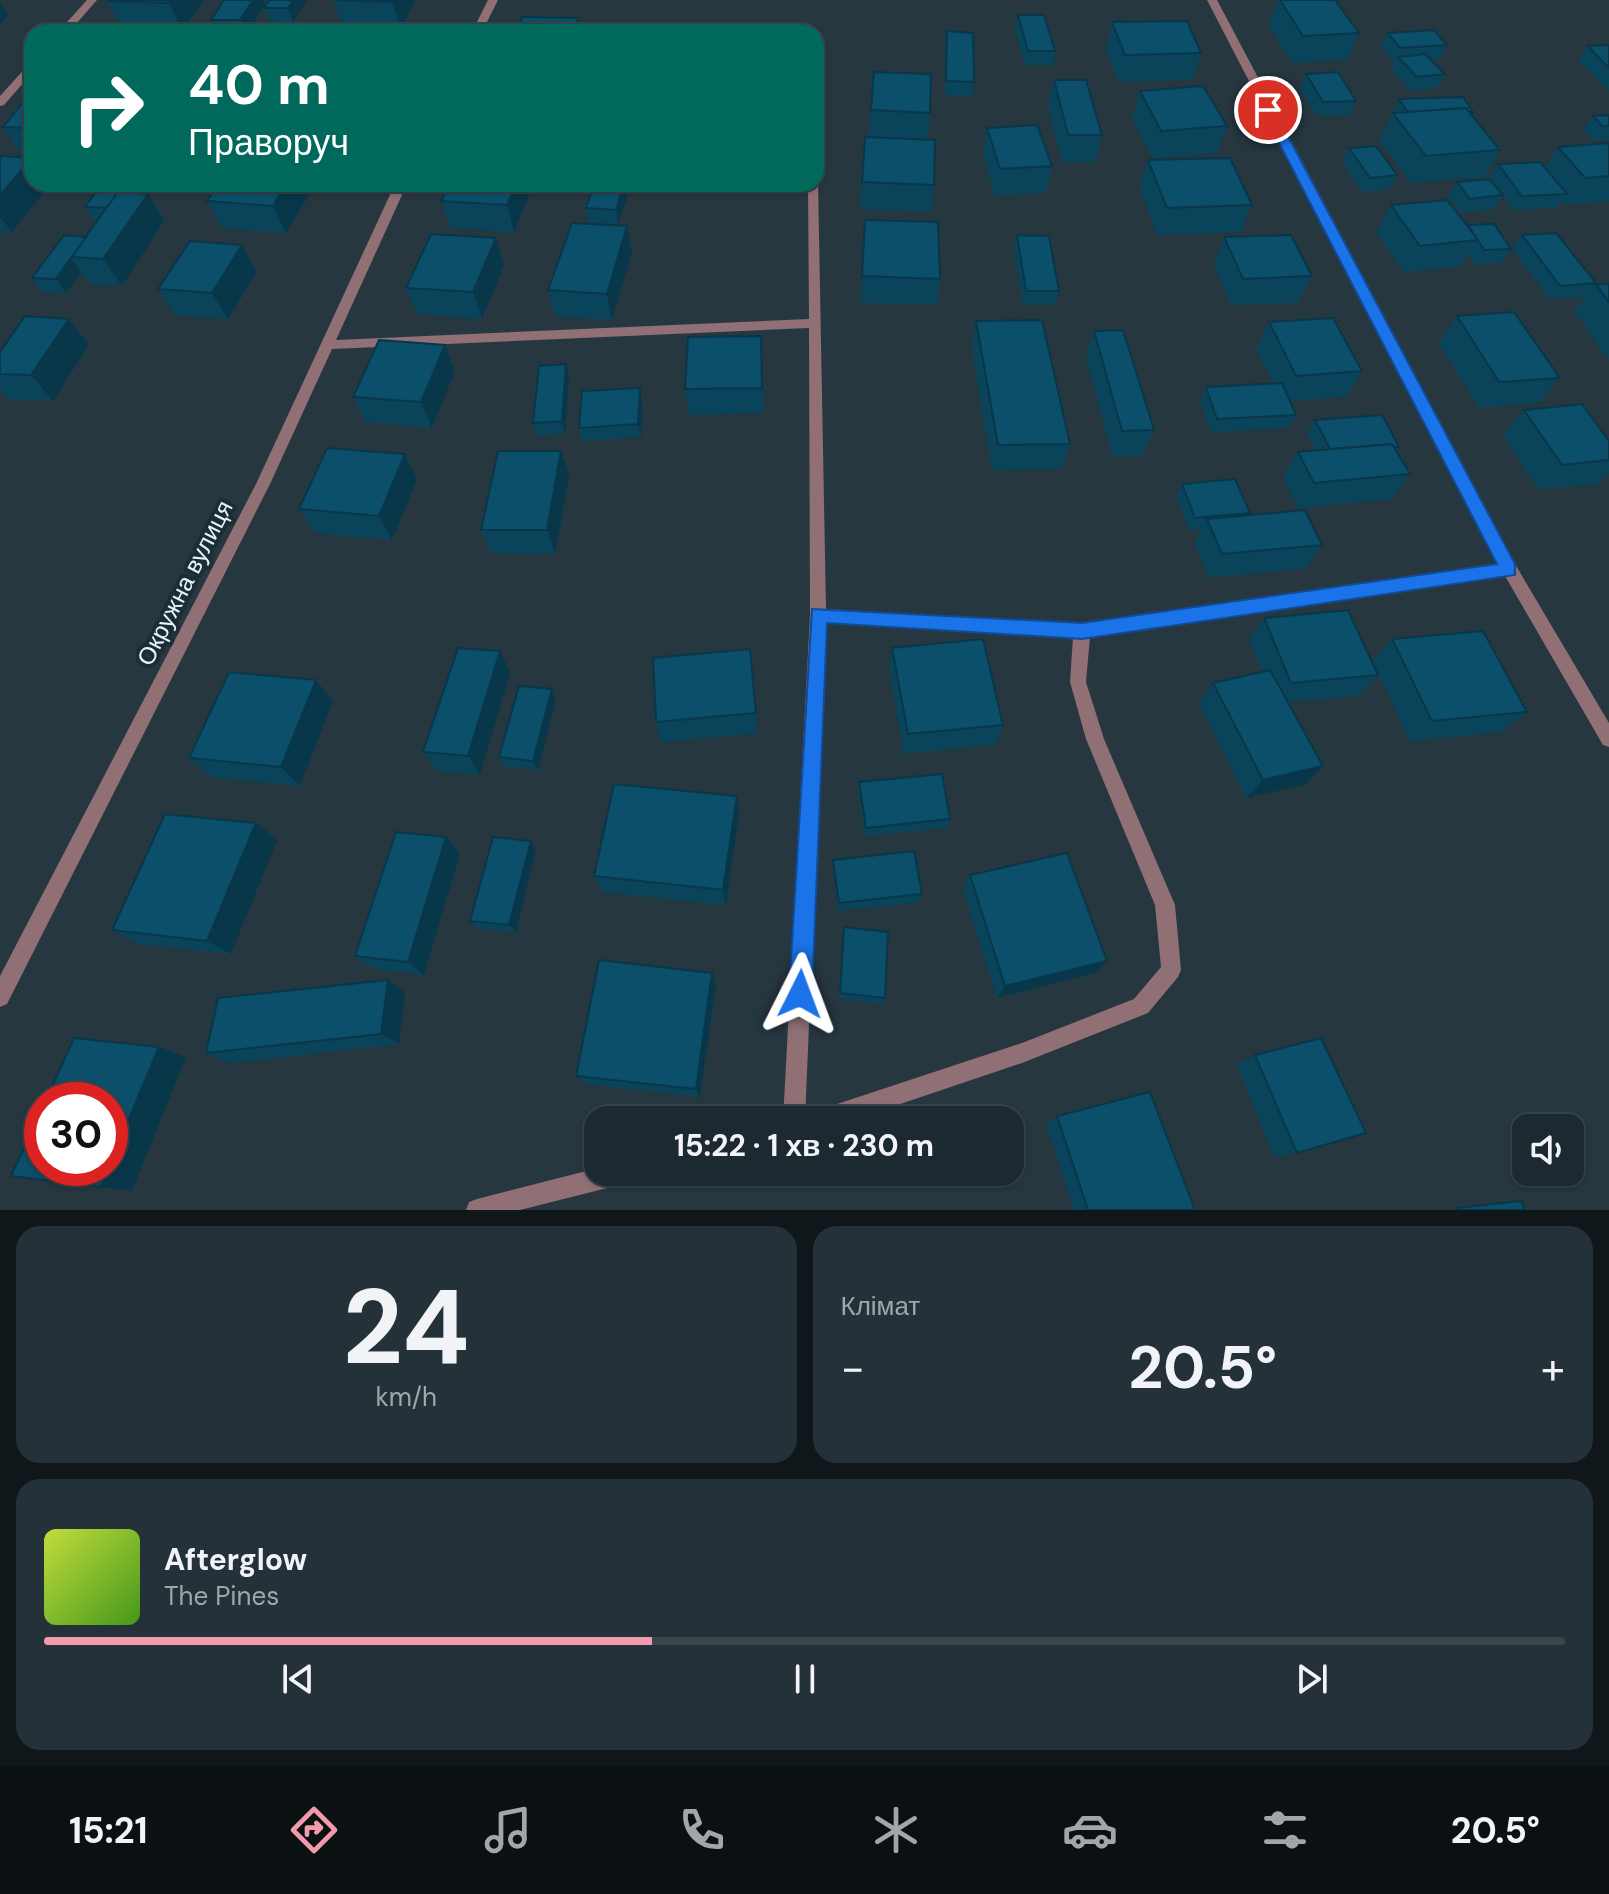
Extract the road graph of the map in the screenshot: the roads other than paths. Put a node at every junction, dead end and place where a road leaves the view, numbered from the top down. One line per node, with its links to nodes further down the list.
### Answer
1 (92, 0): 4 (street)
2 (493, 0): 5 (street)
3 (1212, 0): 12 (street)
4 (70, 24)
5 (481, 24)
6 (24, 76): 7 (street)
7 (0, 103)
8 (397, 192): 11 (street, Окружна вулиця)
9 (814, 192): 10 (street)
10 (815, 323): 11 (street); 13 (street)
11 (327, 345): 16 (street, Окружна вулиця)
12 (1509, 569): 14 (street); 15 (street)
13 (818, 615): 14 (street); 17 (street)
14 (1082, 631): 18 (street)
15 (1609, 739)
16 (0, 997)
17 (795, 1106)
18 (864, 1106)
19 (584, 1183): 20 (street)
20 (477, 1210)

